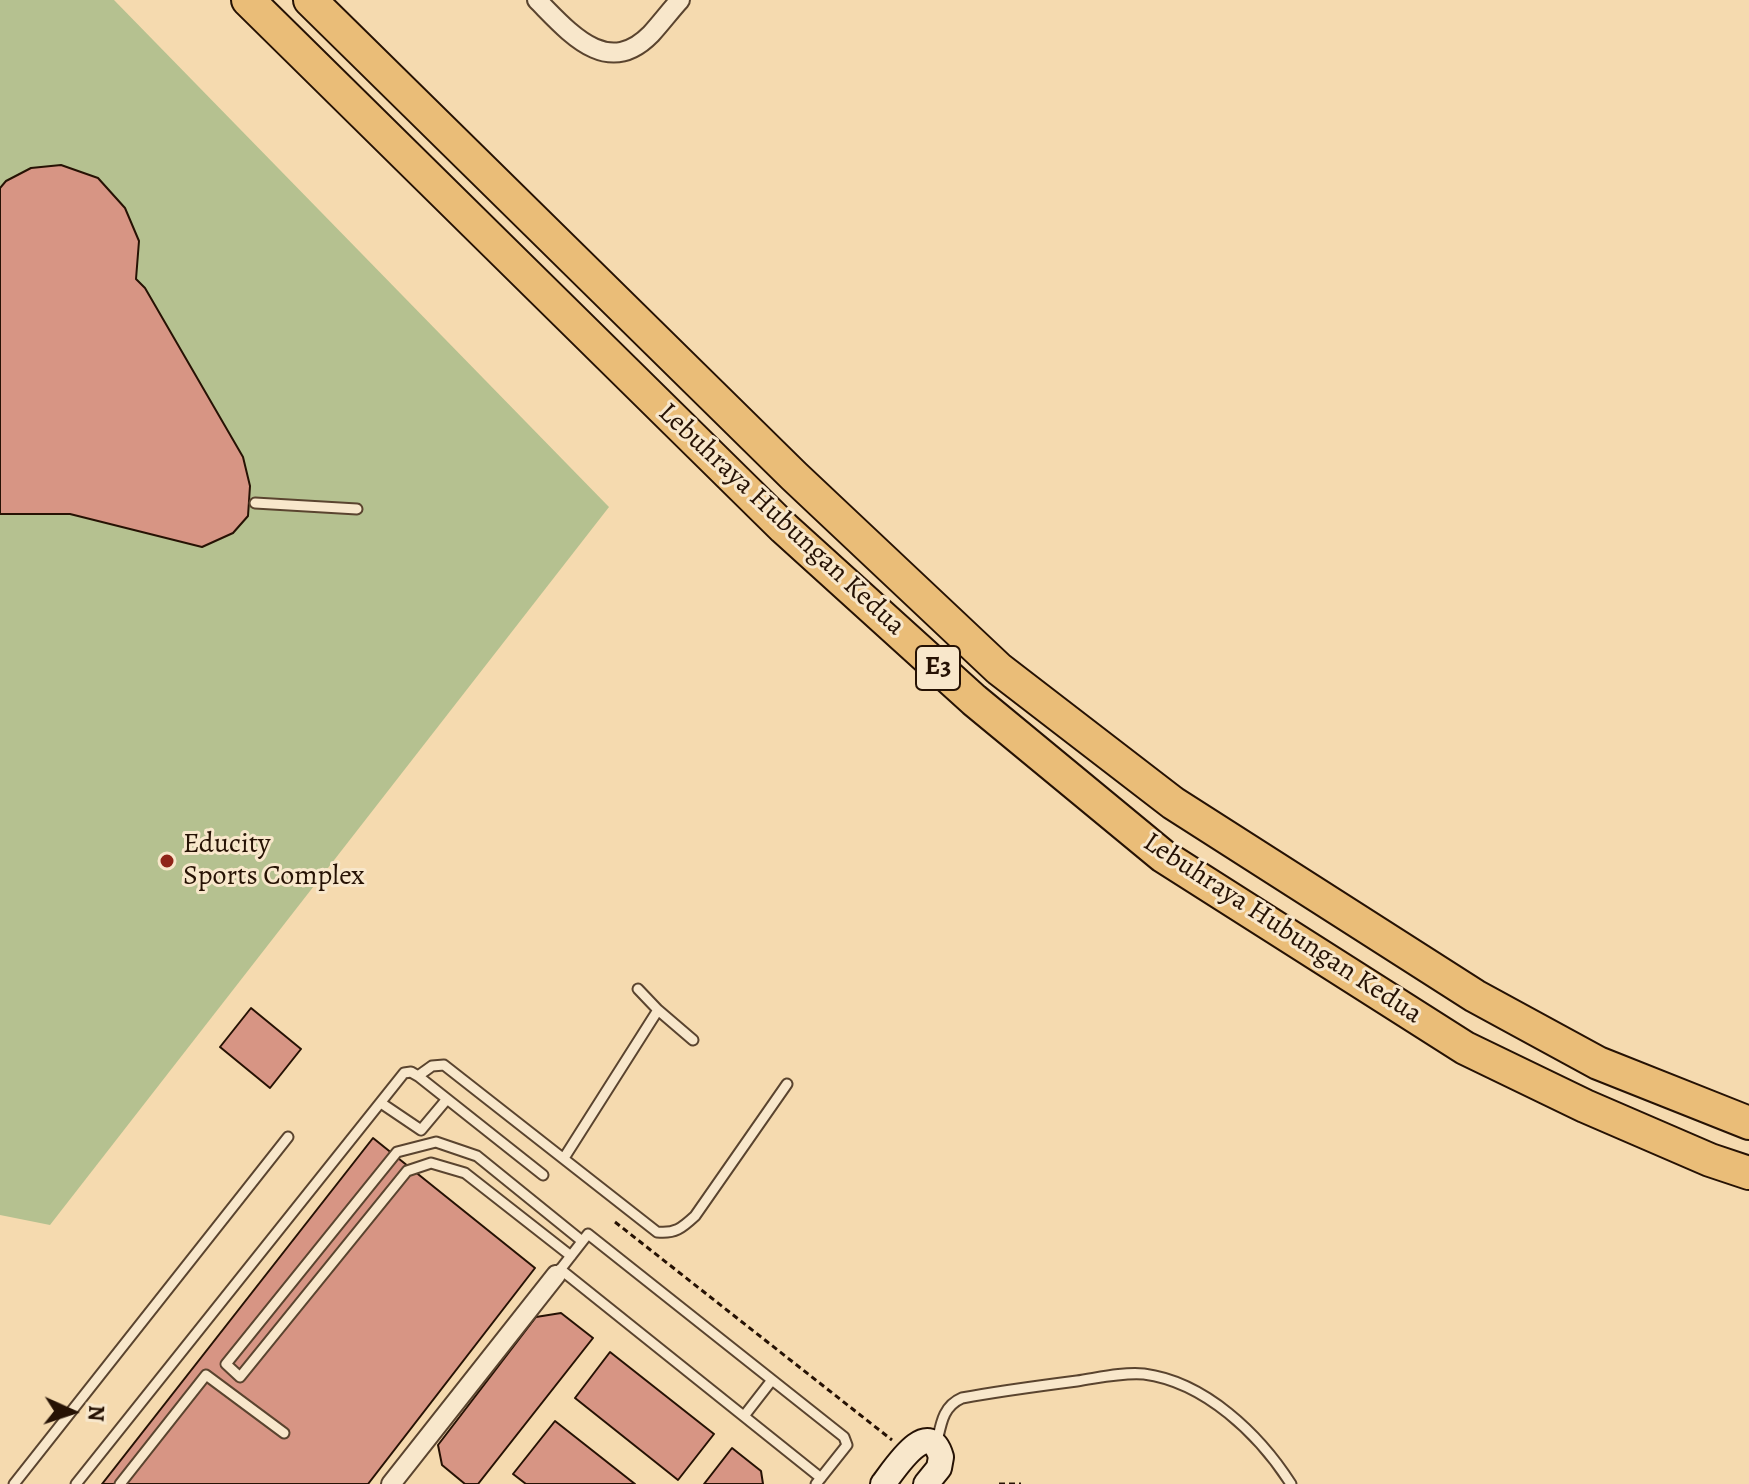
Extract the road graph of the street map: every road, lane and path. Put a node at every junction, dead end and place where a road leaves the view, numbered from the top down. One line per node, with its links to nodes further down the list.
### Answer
1 (248, 0): 17 (highway, Lebuhraya Hubungan Kedua / E3)
2 (310, 0): 14 (highway, Lebuhraya Hubungan Kedua / E3)
3 (537, 0): 4 (street)
4 (680, 0)
5 (255, 503): 6 (lane)
6 (357, 509)
7 (638, 989): 8 (lane)
8 (658, 1010): 9 (lane); 16 (lane)
9 (693, 1040)
10 (418, 1076): 12 (lane); 13 (lane); 16 (lane)
11 (787, 1084): 16 (lane)
12 (447, 1099): 13 (lane); 18 (lane)
13 (381, 1103): 30 (lane)
14 (1749, 1123)
15 (288, 1137): 29 (lane)
16 (564, 1158)
17 (1749, 1173)
18 (543, 1175)
19 (615, 1222): 26 (path)
20 (585, 1238): 21 (lane); 21 (lane); 23 (lane)
21 (571, 1256): 22 (lane)
22 (558, 1272): 24 (lane); 32 (street)
23 (772, 1380): 24 (lane); 28 (lane)
24 (744, 1416): 28 (lane)
25 (284, 1433): 31 (lane)
26 (894, 1443)
27 (936, 1446): 33 (street); 34 (street); 37 (lane)
28 (818, 1481)
29 (14, 1484)
30 (76, 1484)
31 (120, 1484)
32 (391, 1484)
33 (883, 1484)
34 (926, 1484)
35 (999, 1484): 36 (path)
36 (1021, 1484)
37 (1291, 1484)

